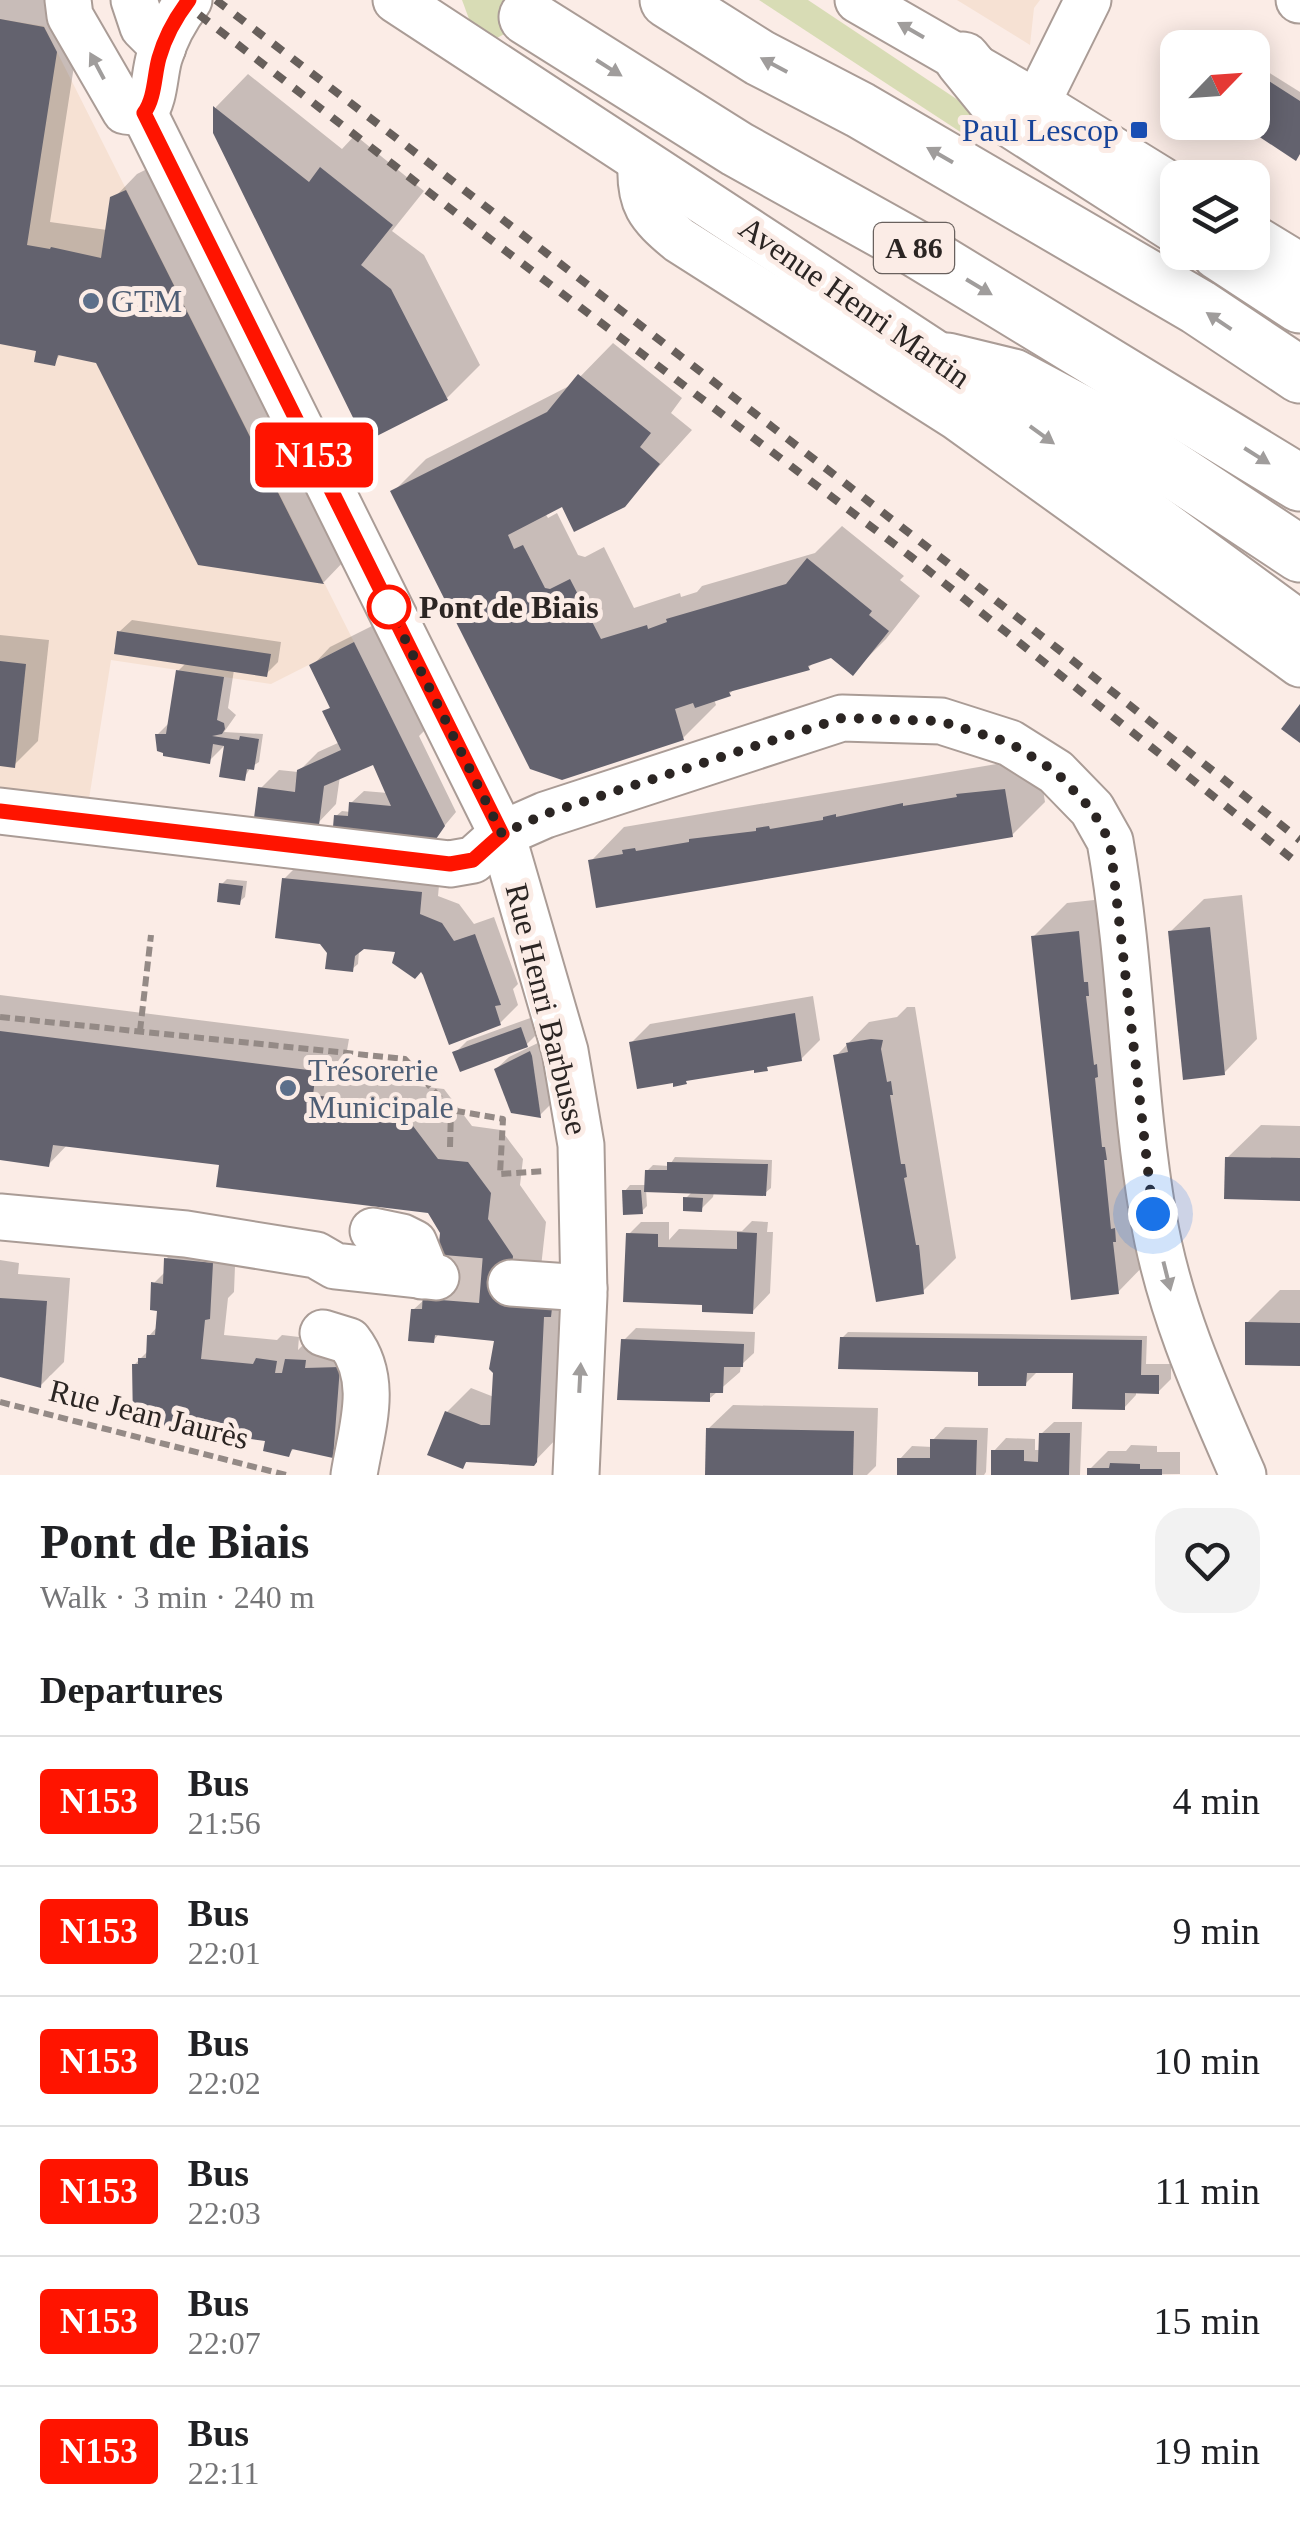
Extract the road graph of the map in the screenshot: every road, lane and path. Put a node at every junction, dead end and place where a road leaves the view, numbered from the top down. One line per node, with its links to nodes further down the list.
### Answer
1 (68, 0): 14 (street, Rue Henri Barbusse, one-way to 1)
2 (134, 0): 11 (street)
3 (190, 0): 11 (street)
4 (396, 0): 10 (street, Avenue Henri Martin)
5 (442, 0): 10 (street)
6 (668, 0): 23 (highway, one-way to 6)
7 (858, 0): 12 (street, one-way to 7)
8 (1088, 0): 13 (street)
9 (526, 17): 24 (highway, A 86, one-way to 24)
10 (461, 43): 15 (street, Avenue Henri Martin)
11 (163, 47): 14 (street)
12 (963, 60): 13 (street); 17 (highway)
13 (1037, 103): 16 (street)
14 (144, 113): 29 (street, Rue Henri Barbusse)
15 (640, 162): 22 (street, Avenue Henri Martin); 27 (street)
16 (1160, 179)
17 (1160, 214)
18 (1270, 248): 19 (street)
19 (1300, 266)
20 (1247, 270): 21 (highway)
21 (1300, 304)
22 (947, 361): 25 (highway); 26 (street, Avenue Henri Martin, one-way to 26)
23 (1300, 376)
24 (1300, 483)
25 (1300, 554)
26 (1300, 624)
27 (1300, 664)
28 (0, 812): 29 (street)
29 (488, 847): 35 (street, Rue Henri Barbusse); 45 (street, one-way to 45)
30 (151, 935): 32 (path)
31 (0, 1017): 32 (path)
32 (140, 1032): 33 (path)
33 (451, 1110): 34 (path); 35 (path)
34 (450, 1147)
35 (582, 1170): 39 (street, Rue Henri Barbusse)
36 (0, 1216): 37 (street)
37 (373, 1231)
38 (511, 1283): 39 (street)
39 (584, 1288): 44 (street, Rue Henri Barbusse, one-way to 39)
40 (323, 1333): 43 (street)
41 (0, 1402): 42 (path, Rue Jean Jaurès)
42 (286, 1475)
43 (354, 1475)
44 (576, 1475)
45 (1244, 1475)

